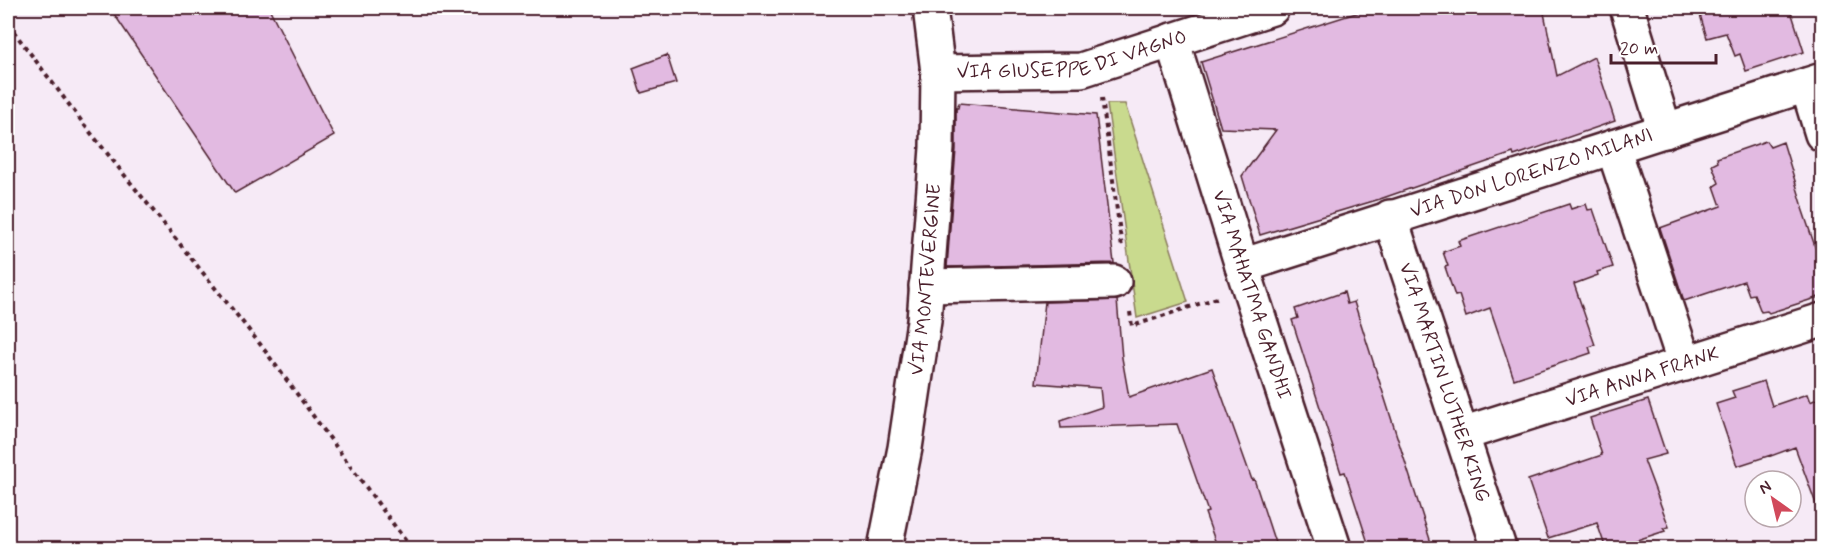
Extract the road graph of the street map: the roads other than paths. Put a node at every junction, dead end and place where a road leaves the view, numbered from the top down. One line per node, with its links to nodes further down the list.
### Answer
1 (930, 8): 5 (street, VIA MONTEVERGINE)
2 (1272, 8): 4 (street, VIA GIUSEPPE DI VAGNO)
3 (1627, 8): 7 (street)
4 (1172, 40): 5 (street, VIA GIUSEPPE DI VAGNO); 11 (street, VIA MAHATMA GANDHI)
5 (938, 72): 13 (street, VIA MONTEVERGINE)
6 (1815, 82): 7 (street, VIA DON LORENZO MILANI); 8 (street)
7 (1665, 131): 9 (street, VIA DON LORENZO MILANI)
8 (1822, 134)
9 (1613, 147): 10 (street, VIA DON LORENZO MILANI); 15 (street)
10 (1390, 217): 11 (street, VIA DON LORENZO MILANI); 16 (street, VIA MARTIN LUTHER KING)
11 (1246, 277): 18 (street, VIA MAHATMA GANDHI)
12 (1122, 282): 13 (street)
13 (926, 286): 17 (street, VIA MONTEVERGINE)
14 (1822, 320): 15 (street, VIA ANNA FRANK)
15 (1685, 364): 16 (street, VIA ANNA FRANK)
16 (1462, 434): 19 (street, VIA MARTIN LUTHER KING)
17 (885, 549)
18 (1334, 549)
19 (1499, 549)

